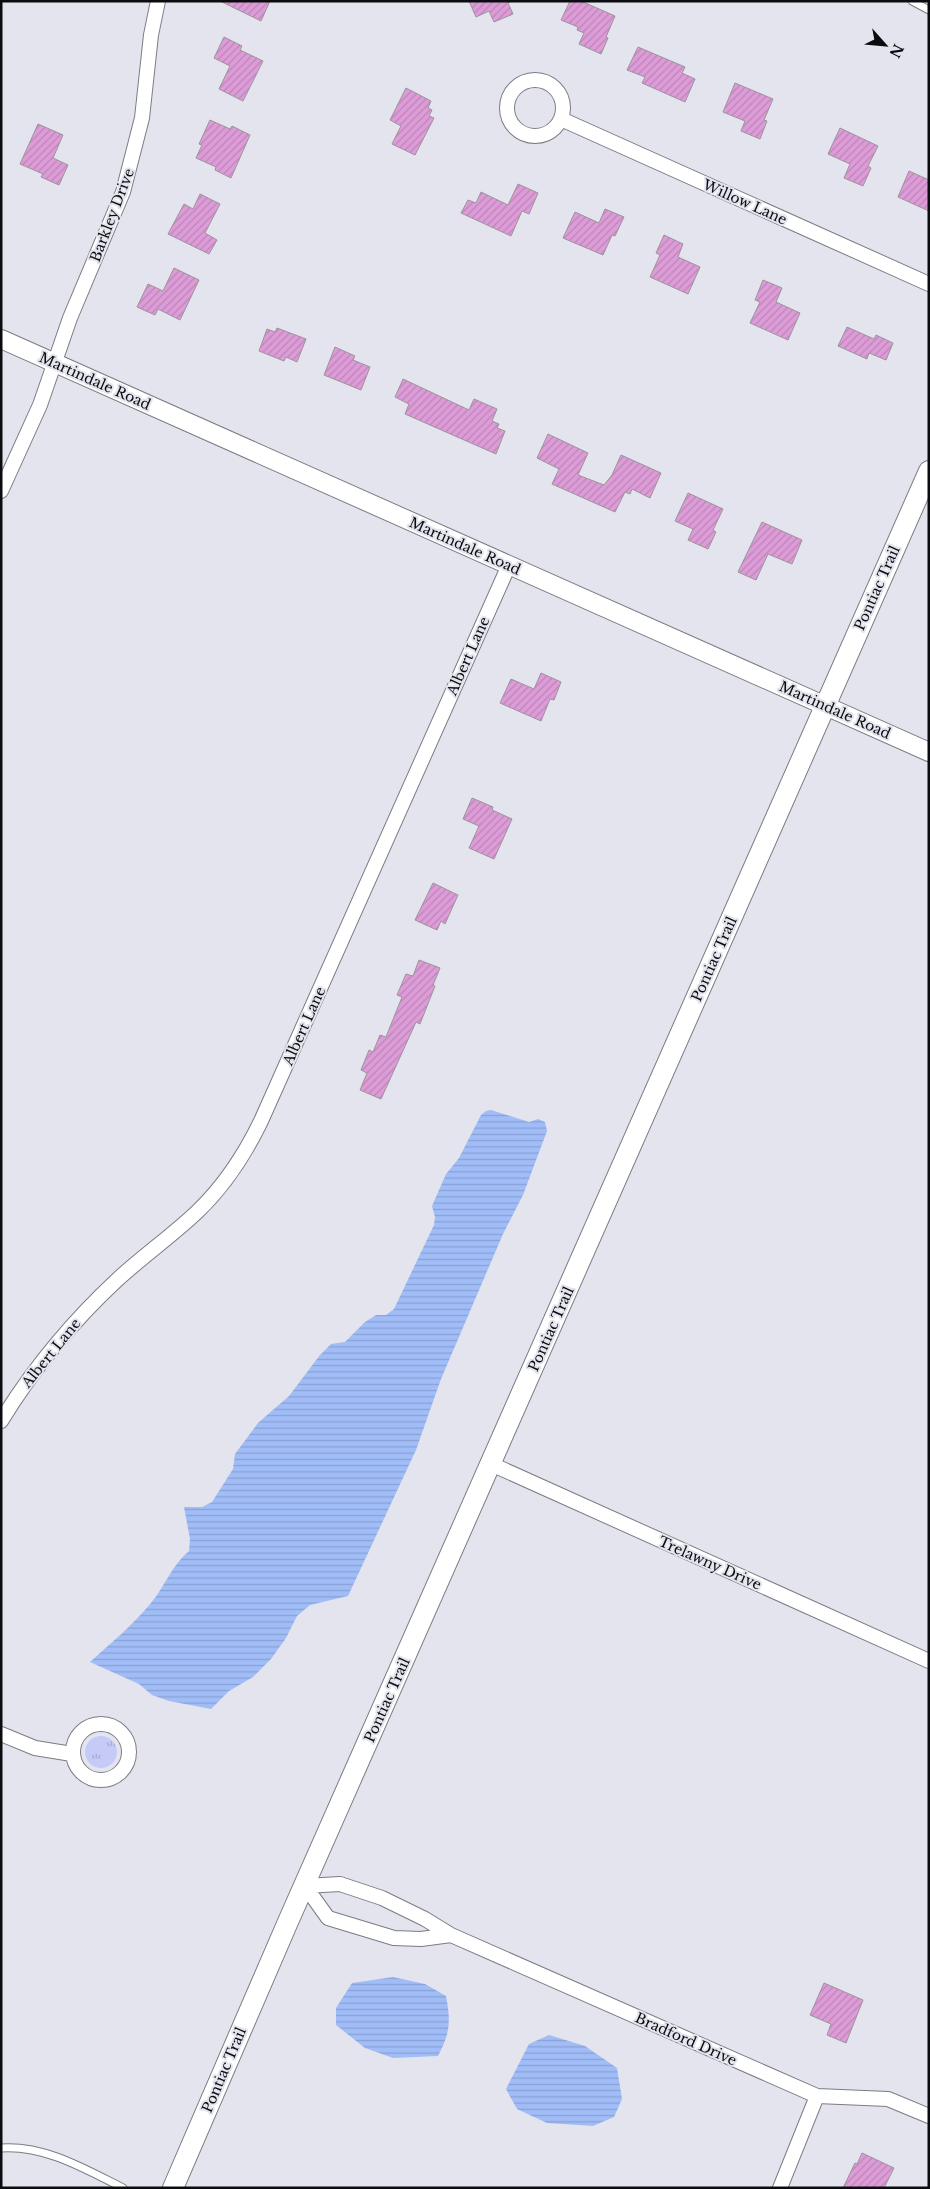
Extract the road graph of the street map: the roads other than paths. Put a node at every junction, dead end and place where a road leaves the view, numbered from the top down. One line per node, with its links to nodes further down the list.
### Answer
1 (158, 1): 7 (street, Barkley Drive)
2 (912, 1): 3 (lane)
3 (929, 10)
4 (561, 119): 4 (street); 5 (street, Willow Lane)
5 (929, 284)
6 (1, 339): 7 (street, Martindale Road)
7 (54, 363): 9 (street, Barkley Drive); 10 (street, Martindale Road)
8 (929, 471): 11 (main road, Pontiac Trail)
9 (1, 491)
10 (509, 565): 11 (street, Martindale Road); 13 (street, Albert Lane)
11 (825, 706): 12 (street, Martindale Road); 14 (main road, Pontiac Trail)
12 (929, 752)
13 (1, 1421)
14 (491, 1464): 15 (street, Trelawny Drive); 18 (main road, Pontiac Trail)
15 (929, 1661)
16 (1, 1734): 17 (street)
17 (72, 1754): 17 (street)
18 (305, 1886): 19 (street, Bradford Drive); 19 (street); 24 (main road, Pontiac Trail)
19 (450, 1935): 20 (street, Bradford Drive)
20 (817, 2096): 21 (street, Bradford Drive); 25 (street)
21 (929, 2116)
22 (1, 2148): 23 (lane)
23 (123, 2188)
24 (173, 2188)
25 (780, 2188)

